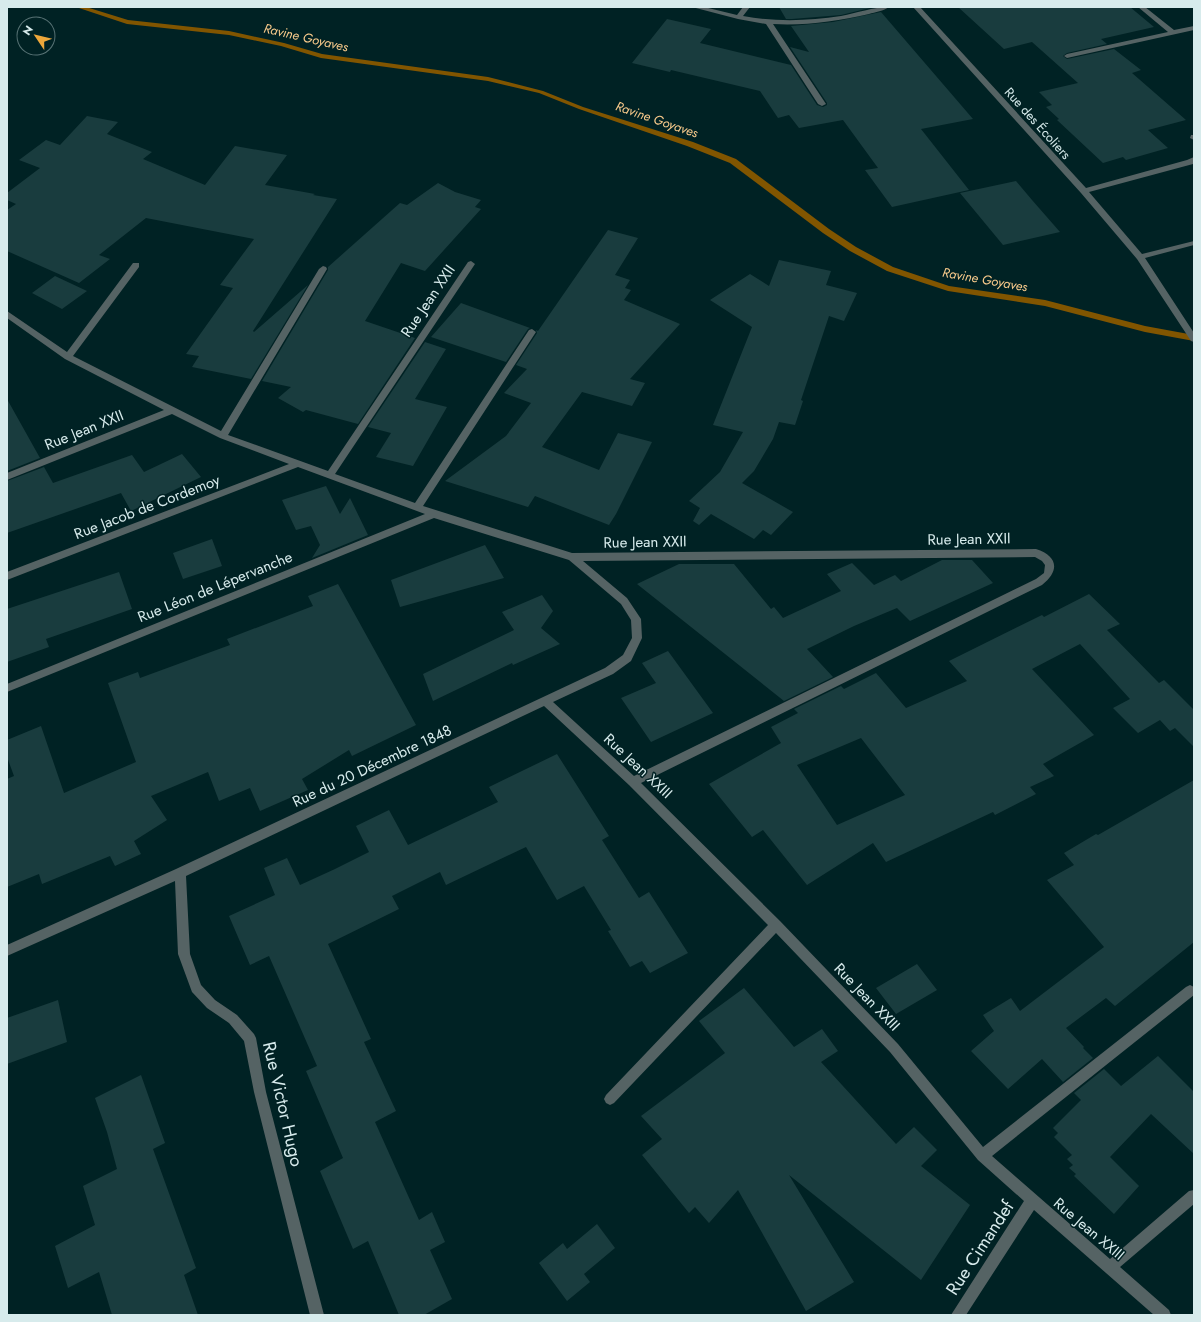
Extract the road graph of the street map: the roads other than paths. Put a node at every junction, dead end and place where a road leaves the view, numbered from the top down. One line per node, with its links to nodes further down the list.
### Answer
1 (695, 7): 6 (street)
2 (747, 7): 6 (street)
3 (886, 7): 7 (street)
4 (916, 7): 13 (street, Rue des Écoliers)
5 (1142, 7): 9 (street)
6 (738, 17): 7 (street)
7 (768, 22): 11 (street)
8 (1194, 28): 9 (street)
9 (1172, 32): 10 (street)
10 (1067, 56)
11 (822, 104)
12 (1194, 159): 13 (street)
13 (1084, 191): 15 (street, Rue des Écoliers)
14 (1194, 243): 15 (street)
15 (1140, 257): 21 (street, Rue des Écoliers)
16 (471, 264): 26 (street, Rue Jean XXII)
17 (136, 265): 22 (street)
18 (323, 269): 24 (street)
19 (7, 314): 22 (street, Rue Jean XXII)
20 (532, 332): 28 (street)
21 (1194, 339)
22 (68, 356): 23 (street, Rue Jean XXII)
23 (172, 410): 24 (street, Rue Jean XXII); 27 (street, Rue Jean XXII)
24 (223, 436): 25 (street, Rue Jean XXII)
25 (298, 464): 26 (street, Rue Jean XXII); 31 (street, Rue Jacob de Cordemoy)
26 (329, 476): 28 (street, Rue Jean XXII)
27 (7, 477)
28 (417, 508): 29 (street, Rue Jean XXII)
29 (434, 514): 30 (street, Rue Jean XXII); 32 (street, Rue Léon de Lépervanche)
30 (572, 557): 33 (street, Rue du 20 Décembre 1848); 34 (street, Rue Jean XXII)
31 (7, 576)
32 (7, 688)
33 (544, 701): 34 (street, Rue Jean XXIII); 35 (street, Rue du 20 Décembre 1848)
34 (633, 782): 36 (street, Rue Jean XXIII)
35 (180, 873): 37 (street, Rue du 20 Décembre 1848); 44 (street, Rue Victor Hugo)
36 (776, 925): 39 (street); 40 (street, Rue Jean XXIII)
37 (7, 950)
38 (1190, 991): 40 (street)
39 (610, 1100)
40 (982, 1156): 42 (street, Rue Jean XXIII)
41 (1194, 1196): 43 (street)
42 (1032, 1202): 43 (street, Rue Jean XXIII); 45 (street, Rue Cimandef)
43 (1110, 1267): 46 (street, Rue Jean XXIII)
44 (317, 1315)
45 (958, 1315)
46 (1164, 1315)

